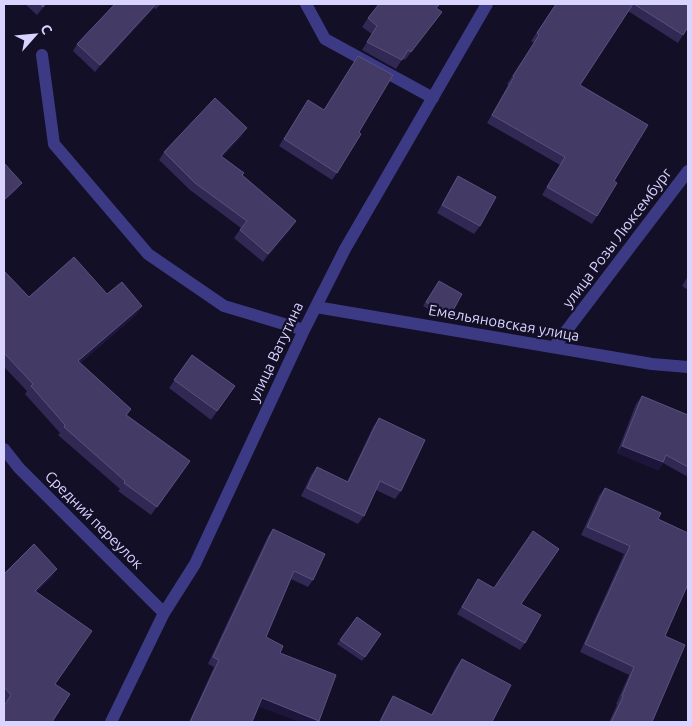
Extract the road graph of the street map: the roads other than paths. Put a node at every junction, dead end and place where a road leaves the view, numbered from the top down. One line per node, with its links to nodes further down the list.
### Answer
1 (306, 4): 4 (street)
2 (487, 4): 4 (street, улица Ватутина)
3 (42, 55): 7 (street)
4 (433, 98): 6 (street, улица Ватутина)
5 (688, 172): 8 (street, улица Розы Люксембург)
6 (316, 307): 7 (street, улица Ватутина); 8 (street, Емельяновская улица)
7 (304, 330): 11 (street, улица Ватутина)
8 (554, 348): 9 (street, Емельяновская улица)
9 (688, 367)
10 (4, 449): 11 (street, Средний переулок)
11 (164, 613): 12 (street, улица Ватутина)
12 (111, 722)

